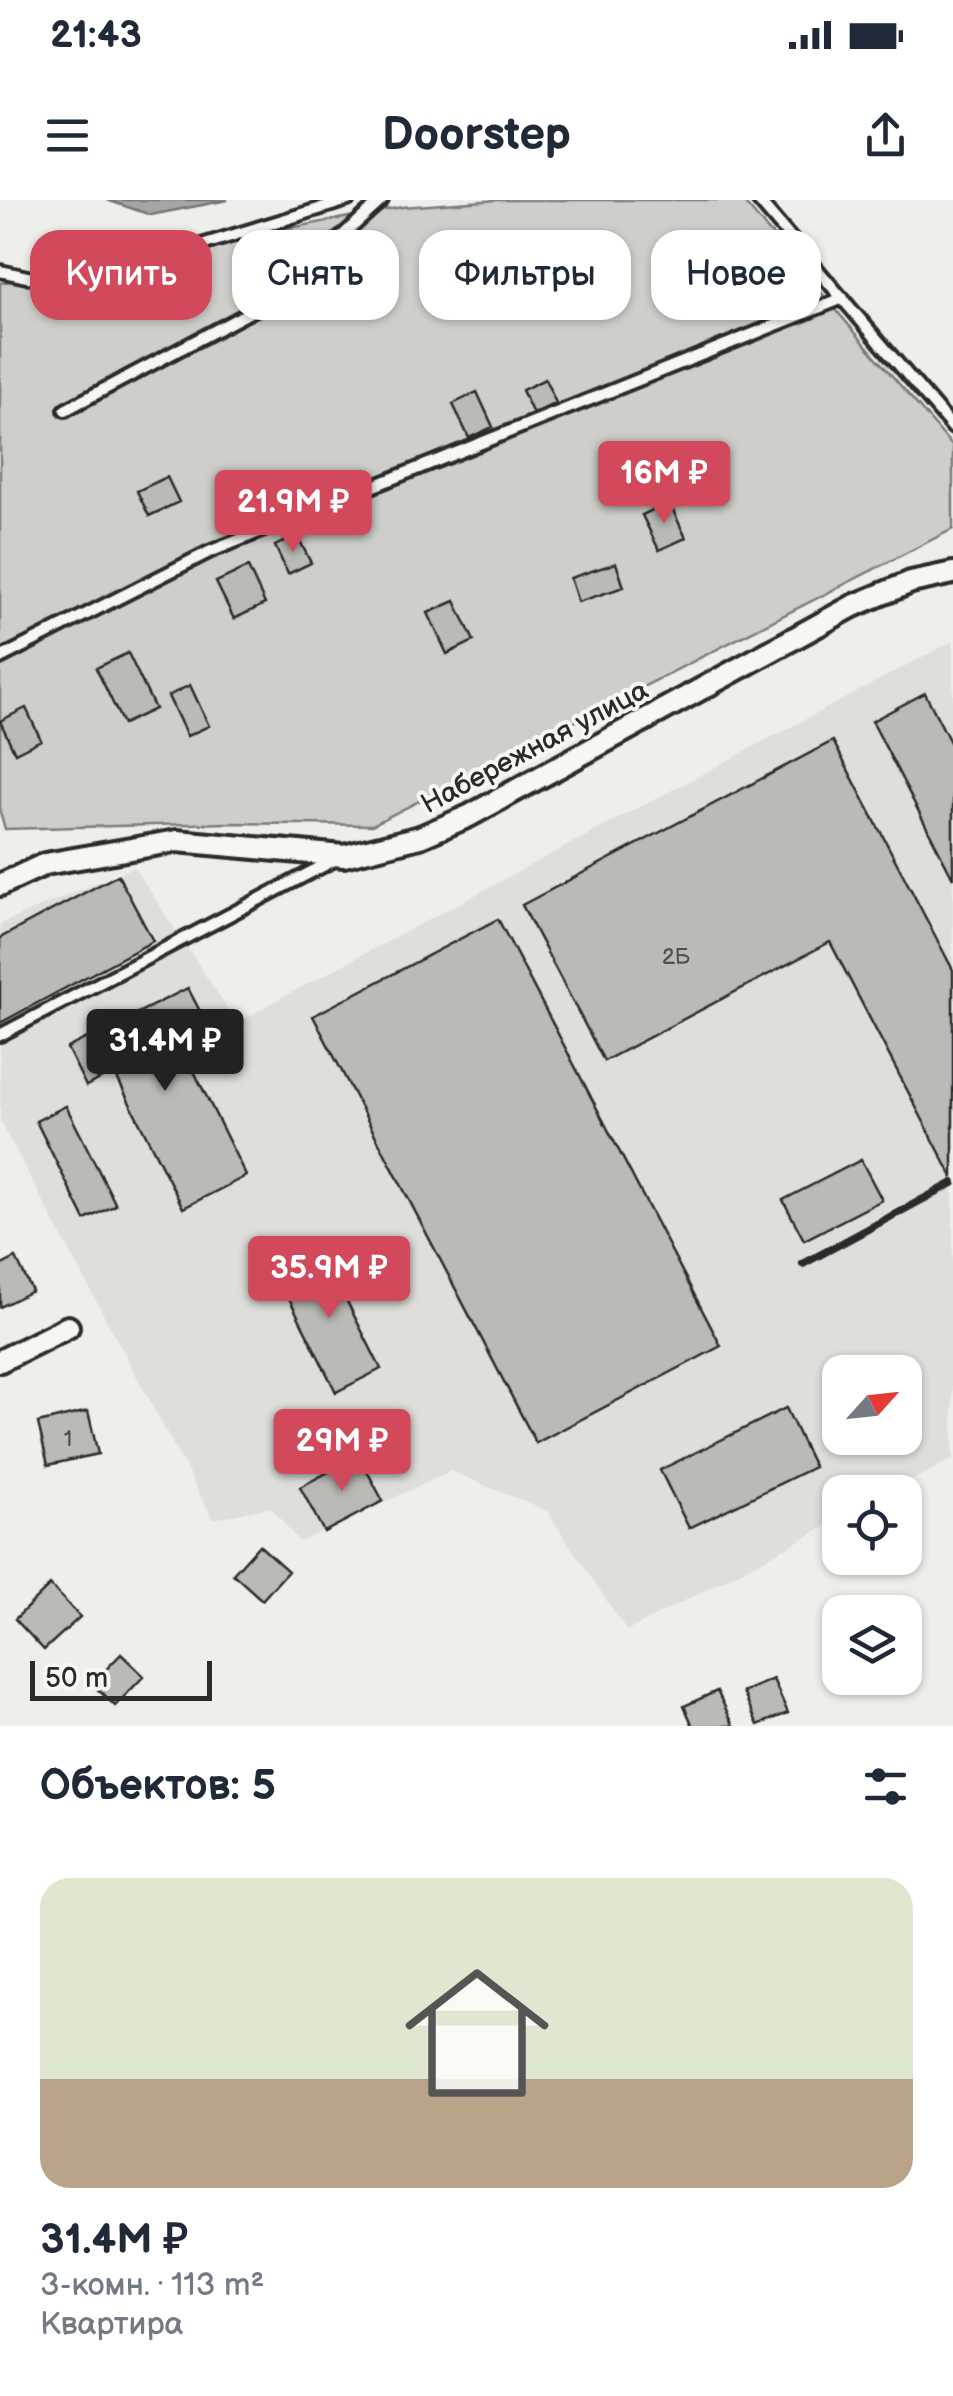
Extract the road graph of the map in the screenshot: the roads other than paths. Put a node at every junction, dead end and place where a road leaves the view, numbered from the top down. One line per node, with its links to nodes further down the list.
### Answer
1 (348, 200): 4 (lane)
2 (382, 200): 6 (lane)
3 (758, 200): 5 (lane)
4 (0, 271)
5 (843, 298): 7 (lane); 9 (lane)
6 (65, 410)
7 (953, 428)
8 (953, 573): 10 (street, Набережная улица)
9 (0, 658)
10 (344, 856): 11 (street, Набережная улица); 12 (lane)
11 (0, 885)
12 (0, 1034)
13 (68, 1327): 14 (street)
14 (0, 1360)

